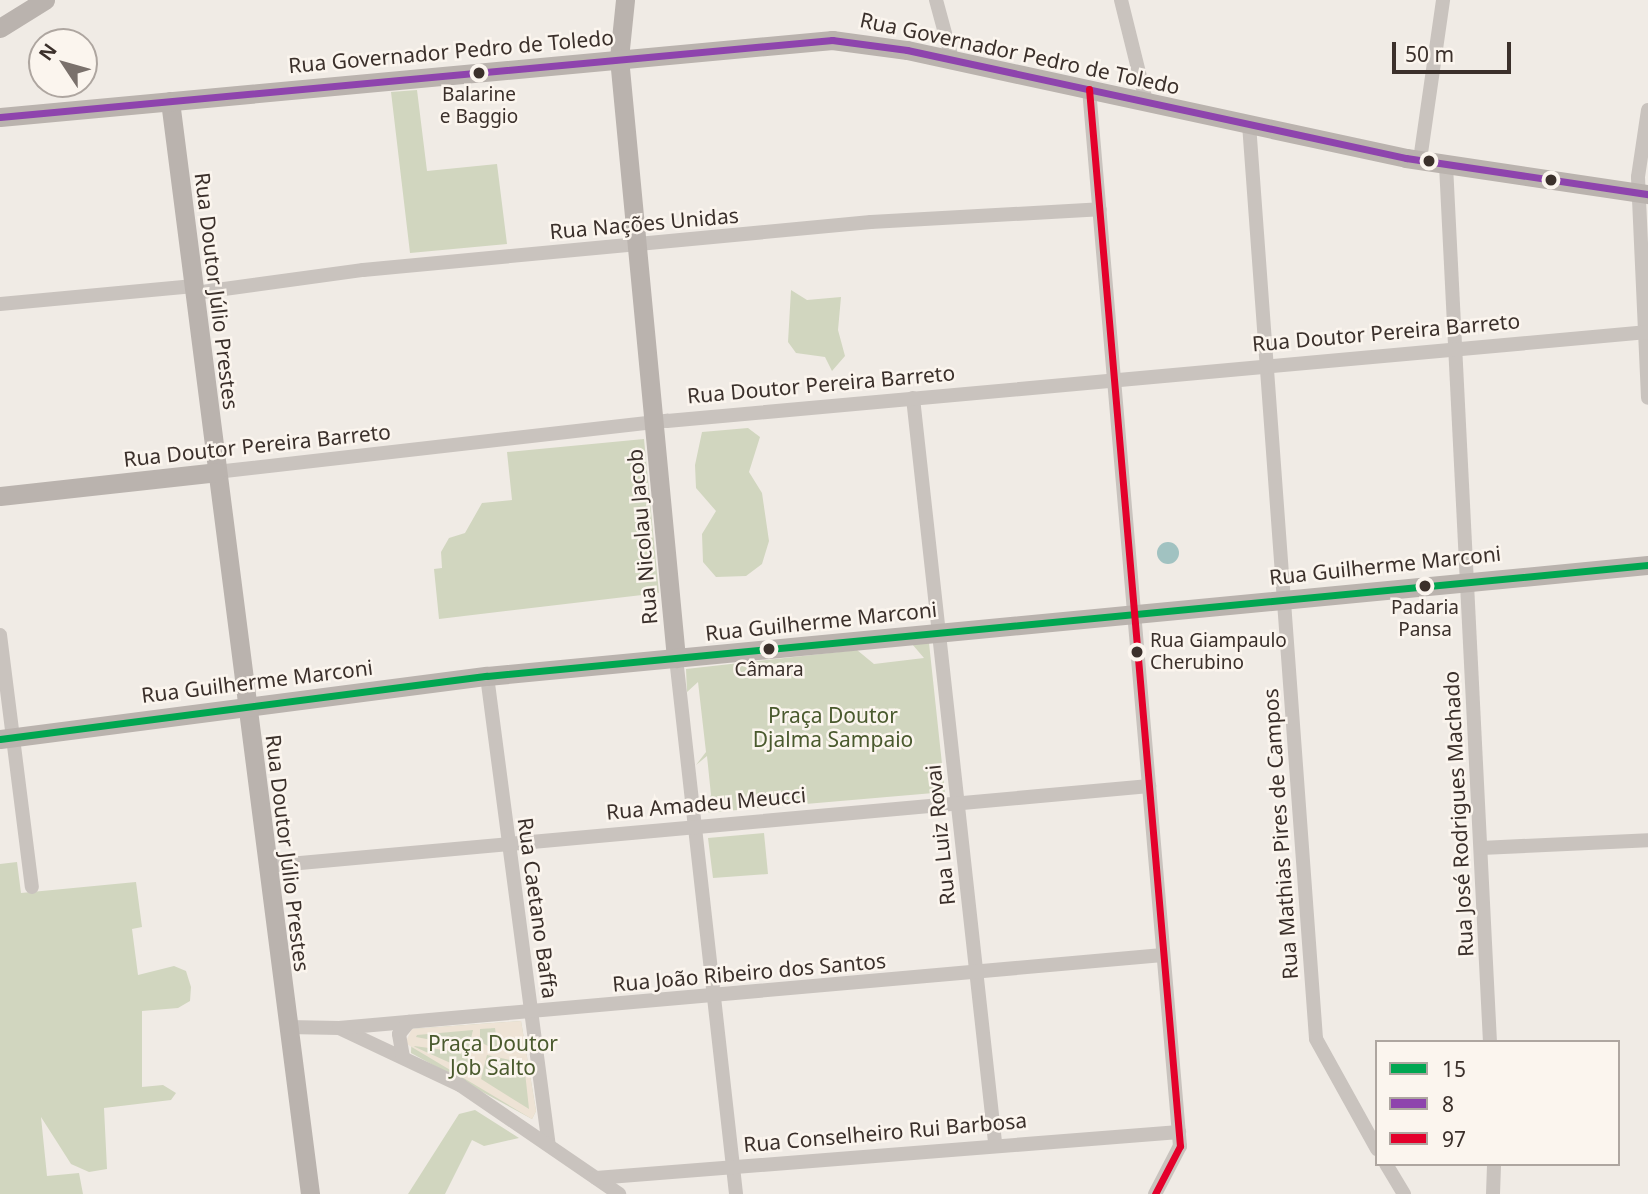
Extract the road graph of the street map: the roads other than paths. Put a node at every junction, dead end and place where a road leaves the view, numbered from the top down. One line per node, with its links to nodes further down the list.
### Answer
1 (45, 0): 6 (main road)
2 (625, 0): 7 (main road, Rua Nicolau Jacob)
3 (936, 0): 8 (street)
4 (1121, 0): 11 (street)
5 (1443, 0): 15 (street)
6 (0, 29)
7 (620, 58): 8 (main road, Rua Governador Pedro de Toledo); 10 (main road, Rua Governador Pedro de Toledo); 19 (main road, Rua Nicolau Jacob)
8 (952, 59): 9 (main road, Rua Governador Pedro de Toledo)
9 (1089, 89): 11 (main road, Rua Governador Pedro de Toledo); 18 (street)
10 (170, 101): 13 (main road, Rua Governador Pedro de Toledo); 20 (main road, Rua Doutor Júlio Prestes)
11 (1146, 102): 14 (main road, Rua Governador Pedro de Toledo)
12 (1648, 110): 17 (street)
13 (0, 117)
14 (1249, 124): 15 (main road, Rua Governador Pedro de Toledo); 24 (street, Rua Mathias Pires de Campos)
15 (1420, 160): 16 (main road, Rua Governador Pedro de Toledo)
16 (1446, 164): 17 (main road, Rua Governador Pedro de Toledo); 23 (street, Rua José Rodrigues Machado)
17 (1643, 194): 22 (street)
18 (1100, 209): 19 (street, Rua Nações Unidas); 25 (street)
19 (637, 245): 20 (street, Rua Nações Unidas); 28 (main road, Rua Nicolau Jacob)
20 (194, 289): 21 (street, Rua Nações Unidas); 29 (main road, Rua Doutor Júlio Prestes)
21 (0, 304)
22 (1647, 332): 23 (street, Rua Doutor Pereira Barreto); 27 (street)
23 (1457, 348): 24 (street, Rua Doutor Pereira Barreto); 32 (street, Rua José Rodrigues Machado)
24 (1266, 366): 25 (street, Rua Doutor Pereira Barreto); 33 (street, Rua Mathias Pires de Campos)
25 (1115, 379): 26 (street, Rua Doutor Pereira Barreto); 34 (street)
26 (913, 398): 28 (street, Rua Doutor Pereira Barreto); 35 (street, Rua Luiz Rovai)
27 (1648, 398)
28 (654, 423): 29 (street, Rua Doutor Pereira Barreto); 37 (main road, Rua Nicolau Jacob)
29 (216, 472): 30 (main road, Rua Doutor Pereira Barreto); 39 (main road, Rua Doutor Júlio Prestes)
30 (0, 496)
31 (1648, 565): 32 (main road, Rua Guilherme Marconi)
32 (1468, 579): 33 (main road, Rua Guilherme Marconi); 46 (street, Rua José Rodrigues Machado)
33 (1283, 598): 34 (main road, Rua Guilherme Marconi); 61 (street, Rua Mathias Pires de Campos)
34 (1135, 612): 35 (main road, Rua Guilherme Marconi); 41 (street)
35 (939, 632): 37 (main road, Rua Guilherme Marconi); 42 (street, Rua Luiz Rovai)
36 (0, 635): 40 (street)
37 (677, 659): 38 (main road, Rua Guilherme Marconi); 43 (street, Rua Nicolau Jacob)
38 (487, 676): 39 (main road, Rua Guilherme Marconi); 45 (street, Rua Caetano Baffa)
39 (246, 704): 40 (main road, Rua Guilherme Marconi); 47 (main road, Rua Doutor Júlio Prestes)
40 (7, 738): 48 (street)
41 (1149, 786): 42 (street, Rua Amadeu Meucci); 49 (street)
42 (957, 802): 43 (street, Rua Amadeu Meucci); 50 (street, Rua Luiz Rovai)
43 (694, 825): 45 (street, Rua Amadeu Meucci); 51 (street, Rua Nicolau Jacob)
44 (1648, 840): 46 (street)
45 (508, 842): 47 (street, Rua Amadeu Meucci); 52 (street, Rua Caetano Baffa)
46 (1481, 848): 56 (street, Rua José Rodrigues Machado)
47 (267, 866): 54 (main road, Rua Doutor Júlio Prestes)
48 (32, 887)
49 (1163, 955): 50 (street, Rua João Ribeiro dos Santos); 58 (street)
50 (976, 973): 51 (street, Rua João Ribeiro dos Santos); 59 (street, Rua Luiz Rovai)
51 (714, 996): 52 (street, Rua João Ribeiro dos Santos); 62 (street, Rua Nicolau Jacob)
52 (531, 1011): 53 (street, Rua João Ribeiro dos Santos); 60 (street, Rua Caetano Baffa)
53 (409, 1022): 55 (street, Rua João Ribeiro dos Santos); 57 (street)
54 (288, 1027): 55 (street, Rua João Ribeiro dos Santos); 66 (main road, Rua Doutor Júlio Prestes)
55 (338, 1028): 57 (street)
56 (1490, 1040)
57 (403, 1057): 60 (street)
58 (1179, 1132): 59 (street, Rua Conselheiro Rui Barbosa); 69 (street)
59 (995, 1142): 62 (street, Rua Conselheiro Rui Barbosa)
60 (549, 1144): 65 (street)
61 (1375, 1145)
62 (733, 1166): 65 (street, Rua Conselheiro Rui Barbosa); 68 (street, Rua Nicolau Jacob)
63 (1387, 1166): 70 (street)
64 (1494, 1166): 71 (street)
65 (596, 1178): 67 (street)
66 (310, 1194)
67 (619, 1194)
68 (736, 1194)
69 (1155, 1194)
70 (1404, 1194)
71 (1493, 1194)

